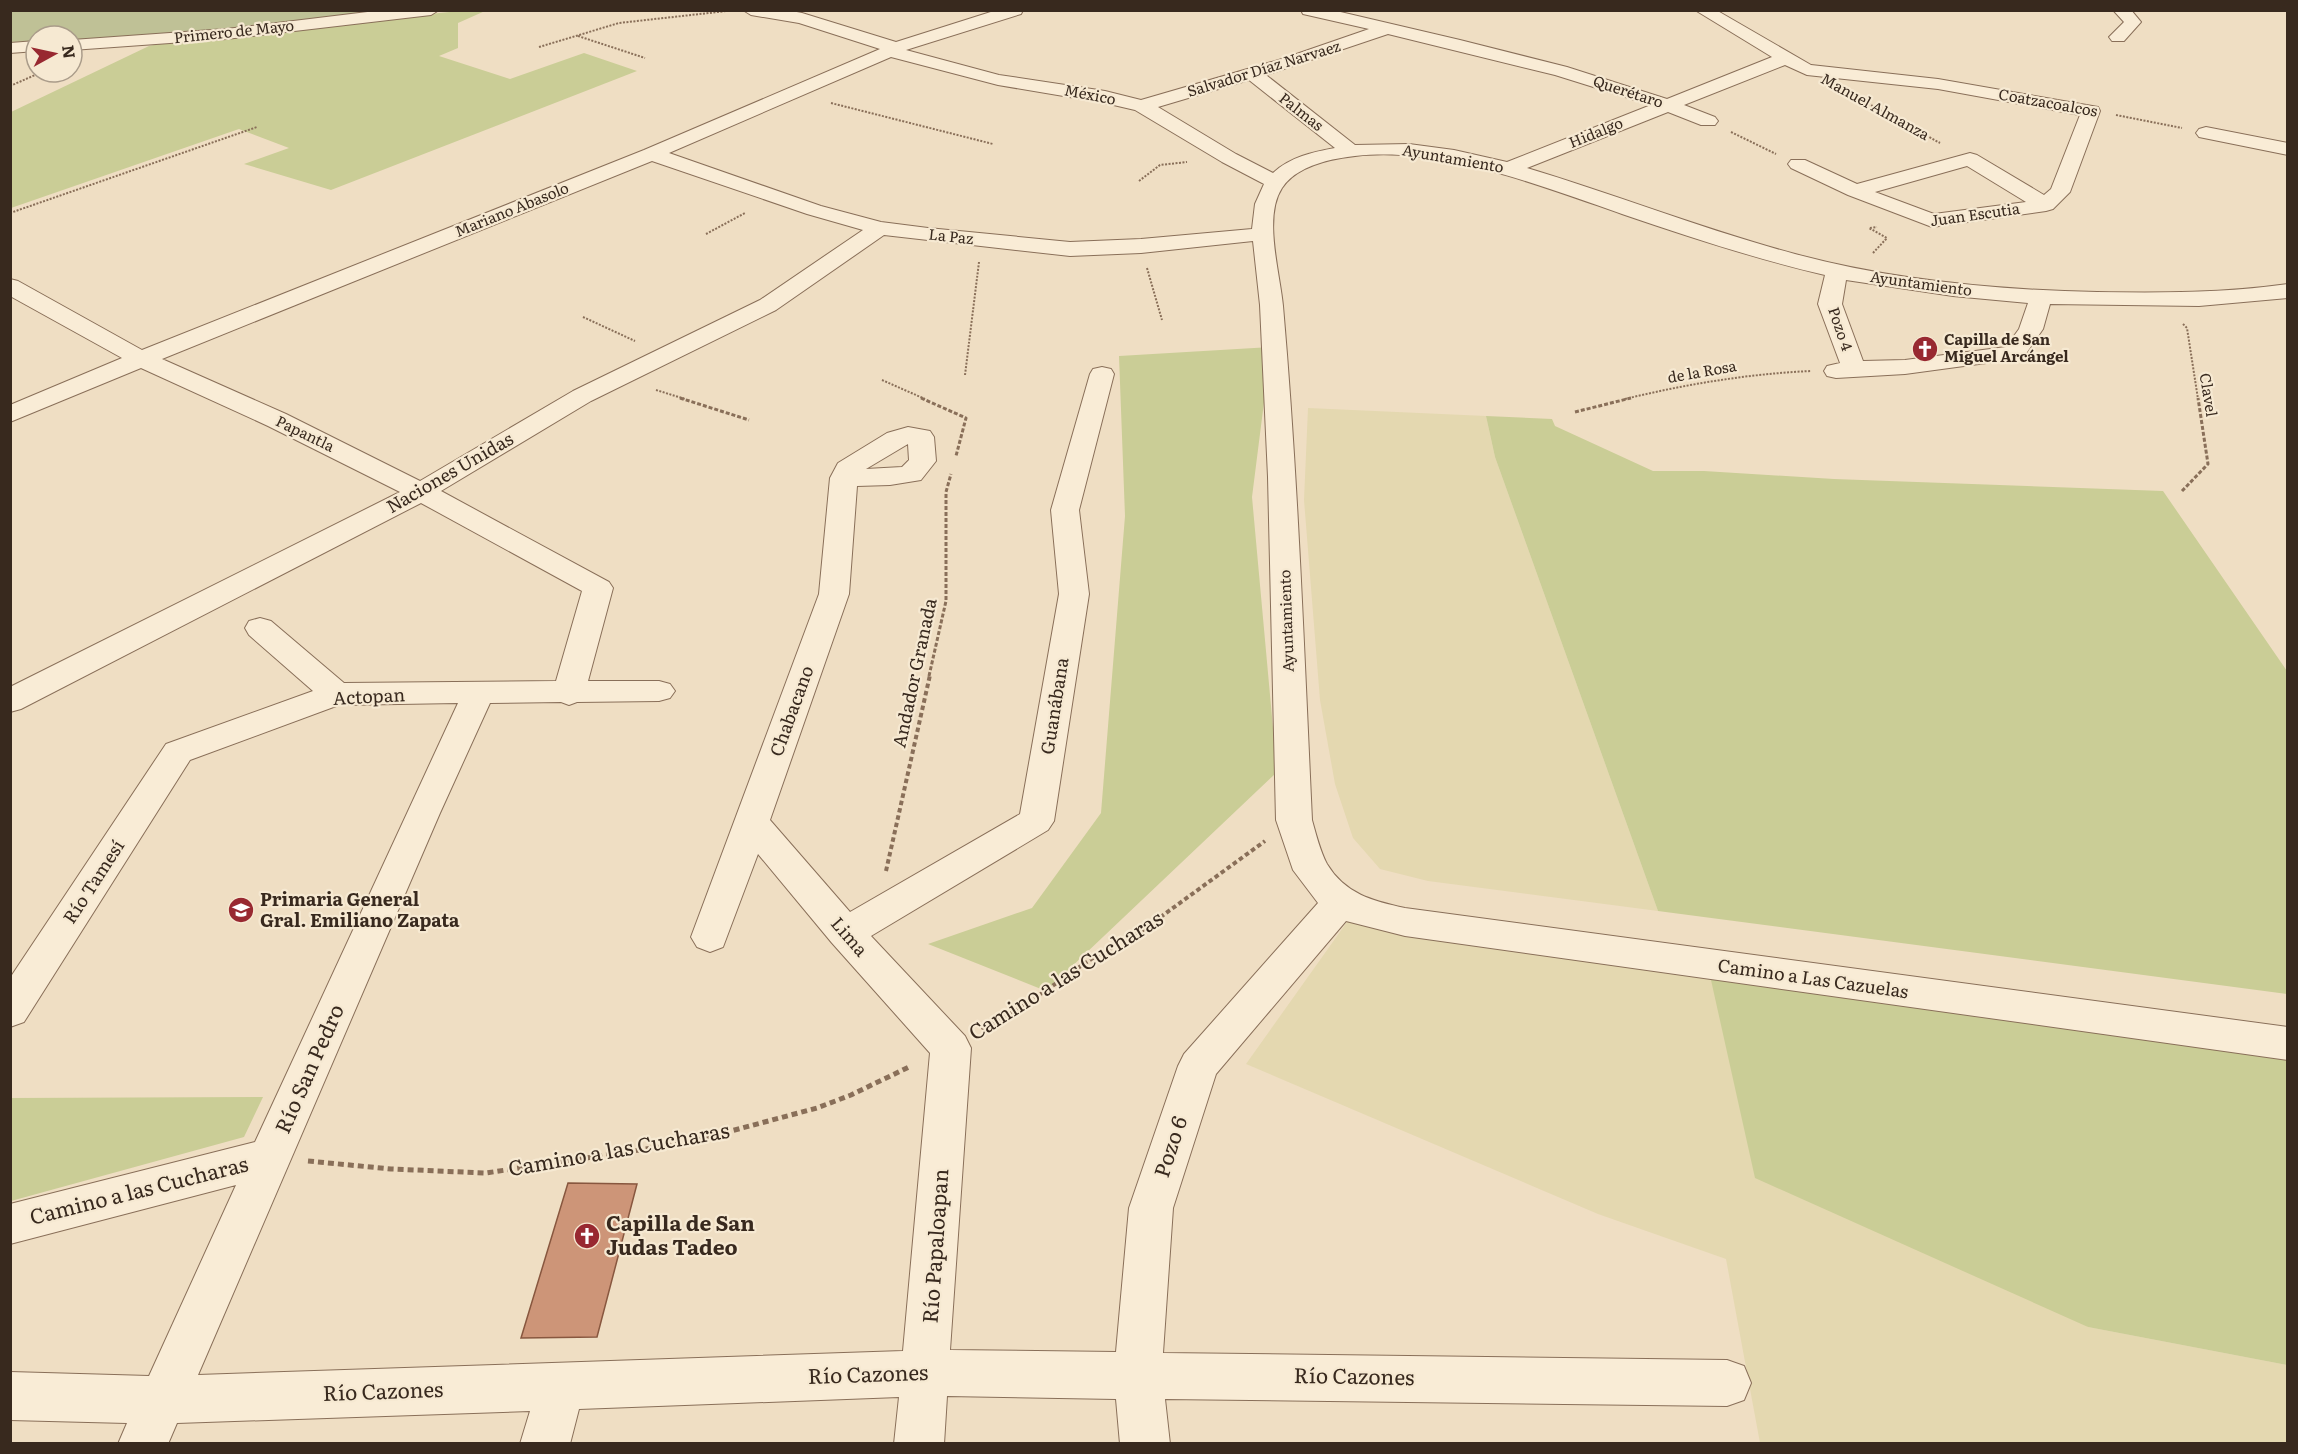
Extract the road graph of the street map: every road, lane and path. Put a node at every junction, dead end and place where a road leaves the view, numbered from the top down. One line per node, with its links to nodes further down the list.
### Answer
1 (432, 10): 11 (street, Primero de Mayo)
2 (751, 10): 13 (street)
3 (1015, 10): 13 (street, Mariano Abasolo)
4 (1309, 10): 8 (street, Querétaro)
5 (1703, 10): 15 (street, Manuel Almanza)
6 (2121, 10): 10 (street)
7 (728, 11): 9 (path)
8 (1386, 24): 17 (street, Salvador Díaz Narvaez); 21 (street, Querétaro)
9 (577, 35): 12 (path); 14 (path)
10 (2118, 37)
11 (84, 44)
12 (538, 47)
13 (892, 49): 20 (street, Mariano Abasolo); 22 (street, México)
14 (645, 58)
15 (1784, 59): 16 (street, Manuel Almanza); 21 (street, Hidalgo)
16 (1807, 70): 23 (street, Coatzacoalcos); 32 (path, Manuel Almanza)
17 (1253, 74): 22 (street, Salvador Díaz Narvaez); 29 (street, Palmas)
18 (24, 80): 19 (path)
19 (10, 86)
20 (794, 93): 27 (path); 30 (street, Mariano Abasolo)
21 (1668, 104): 24 (street, Querétaro); 34 (street, Hidalgo)
22 (1142, 106): 31 (street, México)
23 (2091, 111): 26 (path, Coatzacoalcos); 39 (street, Juan Escutia)
24 (1708, 121): 33 (path)
25 (257, 127): 40 (path)
26 (2206, 133): 28 (street)
27 (993, 144)
28 (2288, 149)
29 (1349, 150): 34 (street, Ayuntamiento); 36 (street, Ayuntamiento)
30 (651, 154): 38 (street, La Paz); 55 (street, Mariano Abasolo)
31 (1229, 158): 35 (path); 36 (street, México)
32 (1970, 159): 37 (street); 39 (street)
33 (1798, 164): 37 (street)
34 (1509, 168): 47 (street, Ayuntamiento)
35 (1139, 181)
36 (1274, 181): 44 (street, Ayuntamiento)
37 (1855, 190): 41 (street)
38 (774, 198): 42 (street, La Paz); 43 (path)
39 (2046, 205): 41 (street, Juan Escutia)
40 (10, 213)
41 (1932, 221): 47 (path, Juan Escutia)
42 (880, 228): 45 (street, La Paz); 54 (street, Naciones Unidas)
43 (706, 234)
44 (1263, 234): 46 (street, La Paz); 76 (street, Ayuntamiento)
45 (982, 240): 46 (street, La Paz); 58 (path)
46 (1141, 246): 53 (path)
47 (1847, 273): 50 (street, Ayuntamiento); 56 (street, Pozo 4)
48 (10, 286): 55 (street, Papantla)
49 (2288, 291): 51 (street, Ayuntamiento)
50 (2041, 297): 51 (street, Ayuntamiento); 56 (street)
51 (2163, 300): 68 (path, Clavel)
52 (583, 316): 54 (path)
53 (1162, 320)
54 (665, 355): 59 (street, Naciones Unidas)
55 (141, 359): 62 (street, Mariano Abasolo); 67 (street, Papantla)
56 (1845, 370): 61 (path, de la Rosa)
57 (1102, 374): 79 (street, Guanábana)
58 (965, 375)
59 (618, 378): 63 (path); 67 (street, Naciones Unidas)
60 (882, 380): 64 (path)
61 (1575, 412)
62 (10, 414)
63 (749, 420)
64 (954, 460)
65 (952, 471): 79 (path, Andador Granada)
66 (844, 478): 77 (street, Chabacano)
67 (421, 492): 73 (street, Papantla); 74 (street, Naciones Unidas)
68 (2182, 492)
69 (260, 627): 71 (street)
70 (659, 691): 73 (street, Actopan)
71 (336, 694): 72 (street, Actopan); 75 (street, Actopan)
72 (478, 694): 73 (street, Actopan); 84 (street, Río San Pedro)
73 (569, 694)
74 (10, 701)
75 (178, 752): 81 (street, Río Tamesí)
76 (1294, 820): 78 (street, Ayuntamiento); 83 (path, Camino a las Cucharas)
77 (752, 822): 79 (street, Lima); 80 (street, Chabacano)
78 (1340, 903): 82 (street, Camino a Las Cazuelas); 87 (street, Pozo 6)
79 (861, 924): 83 (street, Lima)
80 (710, 938)
81 (10, 1011)
82 (2288, 1044)
83 (951, 1048): 84 (path, Camino a las Cucharas); 86 (street, Río Papaloapan)
84 (270, 1157): 85 (street, Camino a las Cucharas); 91 (street, Río San Pedro)
85 (10, 1224)
86 (926, 1373): 87 (street, Río Cazones); 89 (street, Río Cazones); 94 (street, Río Papaloapan)
87 (1138, 1374): 88 (street, Río Cazones); 95 (street, Pozo 6)
88 (1727, 1383)
89 (562, 1385): 91 (street, Río Cazones); 93 (street)
90 (10, 1396): 91 (street, Río Cazones)
91 (162, 1400): 92 (street, Río San Pedro)
92 (143, 1443)
93 (545, 1443)
94 (919, 1443)
95 (1145, 1443)

